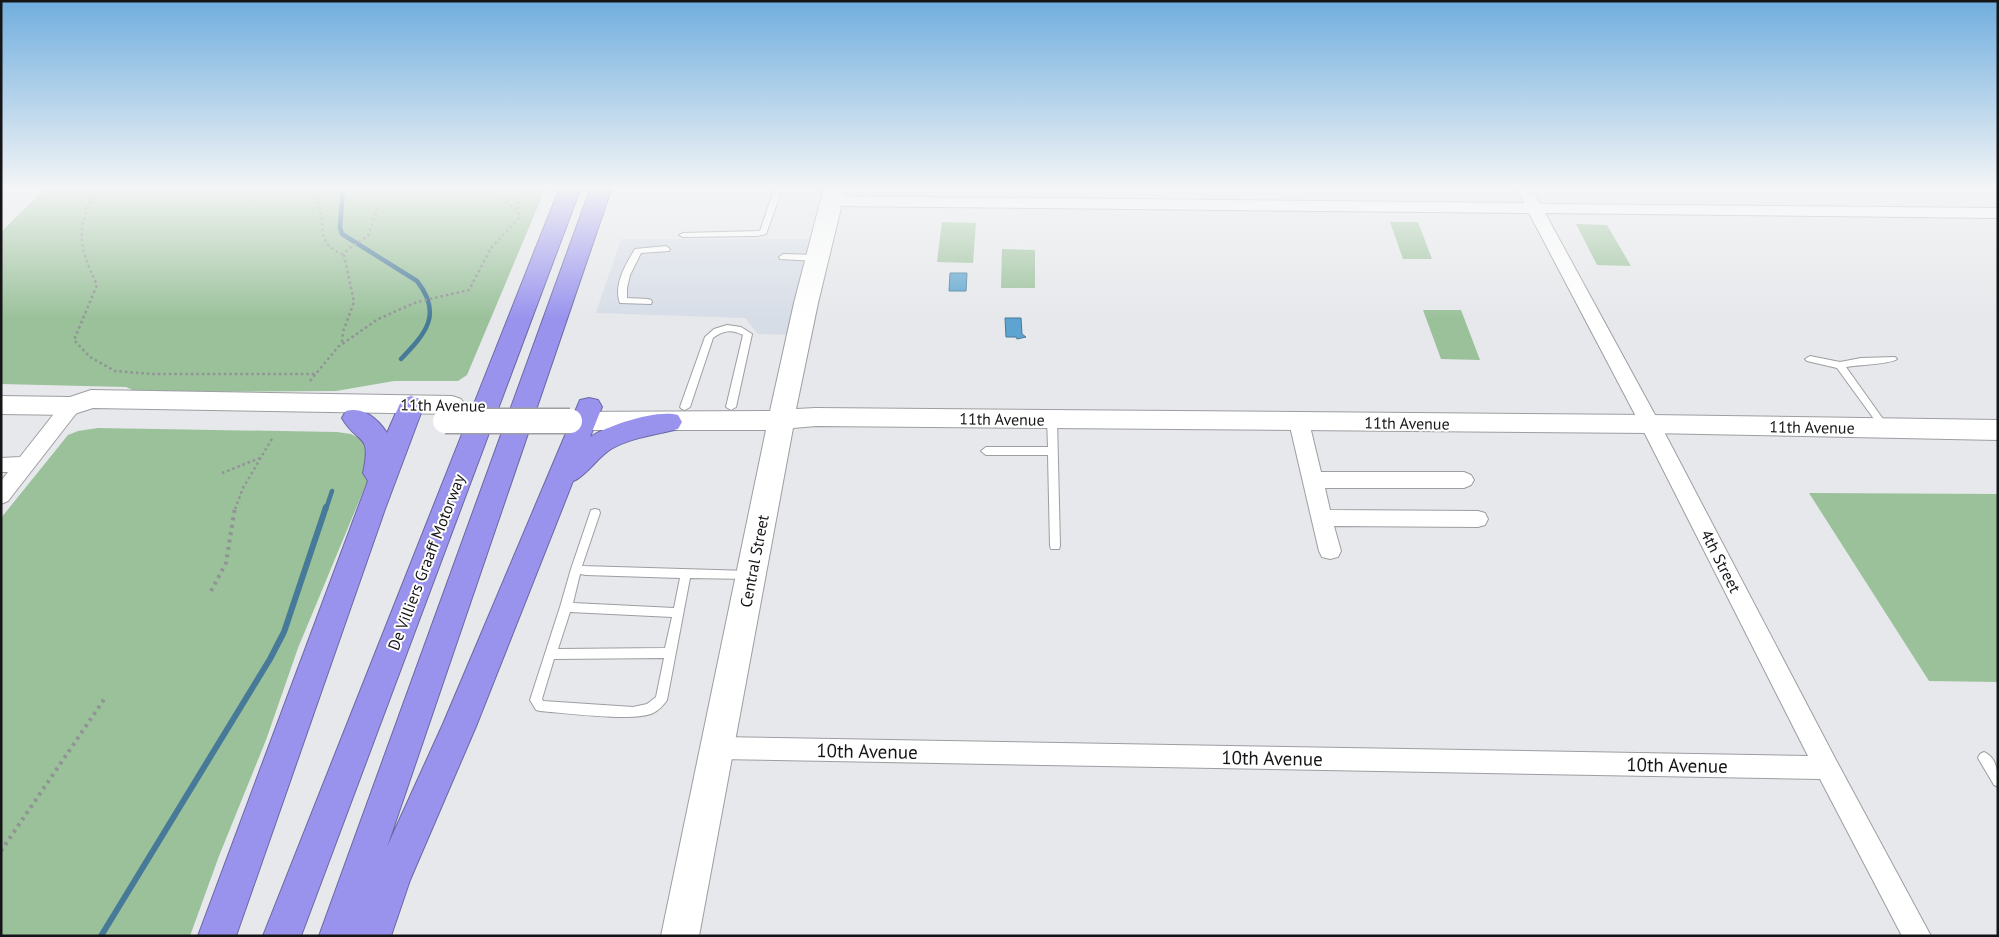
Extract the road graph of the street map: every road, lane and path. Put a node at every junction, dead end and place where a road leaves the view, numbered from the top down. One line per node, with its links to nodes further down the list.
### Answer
1 (81, 231): 20 (path)
2 (321, 231): 12 (path)
3 (371, 231): 12 (path)
4 (507, 231): 16 (path)
5 (554, 231): 67 (highway, De Villiers Graaff Motorway)
6 (587, 231): 68 (highway)
7 (763, 231): 10 (lane)
8 (824, 231): 14 (main road, Central Street)
9 (1546, 231): 32 (street, 4th Street)
10 (683, 235)
11 (666, 249): 15 (lane)
12 (344, 255): 16 (path)
13 (783, 257): 14 (lane)
14 (817, 258): 28 (main road, Central Street)
15 (648, 302)
16 (341, 343): 20 (path)
17 (1810, 359): 19 (lane)
18 (1892, 359): 19 (lane)
19 (1840, 365): 33 (lane)
20 (316, 374): 21 (path)
21 (310, 381)
22 (1, 405): 23 (main road, 11th Avenue)
23 (71, 406): 25 (main road, 11th Avenue); 29 (main road, 11th Avenue); 39 (street)
24 (730, 407): 27 (main road, 11th Avenue); 27 (lane); 28 (main road, 11th Avenue)
25 (408, 412): 26 (main road, 11th Avenue, bridge); 29 (main road, 11th Avenue); 46 (highway)
26 (580, 414): 27 (main road, 11th Avenue); 44 (highway)
27 (677, 414): 28 (main road, 11th Avenue); 44 (highway)
28 (782, 414): 30 (main road, 11th Avenue); 54 (main road, Central Street)
29 (356, 418): 46 (highway)
30 (1052, 419): 31 (main road, 11th Avenue); 37 (lane)
31 (1299, 422): 32 (main road, 11th Avenue); 42 (street)
32 (1650, 424): 33 (main road, 11th Avenue); 63 (street, 4th Street)
33 (1885, 428): 34 (main road, 11th Avenue)
34 (1998, 430)
35 (273, 437): 38 (path)
36 (986, 450): 37 (lane)
37 (1053, 451): 50 (lane)
38 (260, 458): 41 (path); 55 (path)
39 (27, 464): 40 (street); 45 (street)
40 (1, 465)
41 (222, 473)
42 (1313, 480): 43 (street); 48 (street)
43 (1464, 480)
44 (557, 486): 69 (highway)
45 (1, 496)
46 (371, 509): 66 (highway)
47 (596, 513): 52 (lane)
48 (1322, 518): 49 (street); 51 (street)
49 (1478, 519)
50 (1054, 546)
51 (1330, 551)
52 (576, 569): 53 (lane); 56 (lane)
53 (686, 573): 54 (lane); 57 (lane)
54 (752, 575): 61 (main road, Central Street)
55 (211, 592)
56 (566, 608): 57 (lane); 59 (lane)
57 (678, 614): 58 (lane)
58 (671, 653): 59 (lane); 59 (lane)
59 (550, 654)
60 (105, 698): 65 (path)
61 (717, 748): 63 (street, 10th Avenue); 70 (main road, Central Street)
62 (1984, 758): 64 (lane)
63 (1827, 768): 71 (street, 4th Street)
64 (1998, 781)
65 (1, 851)
66 (217, 936)
67 (282, 936)
68 (338, 936)
69 (372, 936)
70 (680, 936)
71 (1916, 936)

